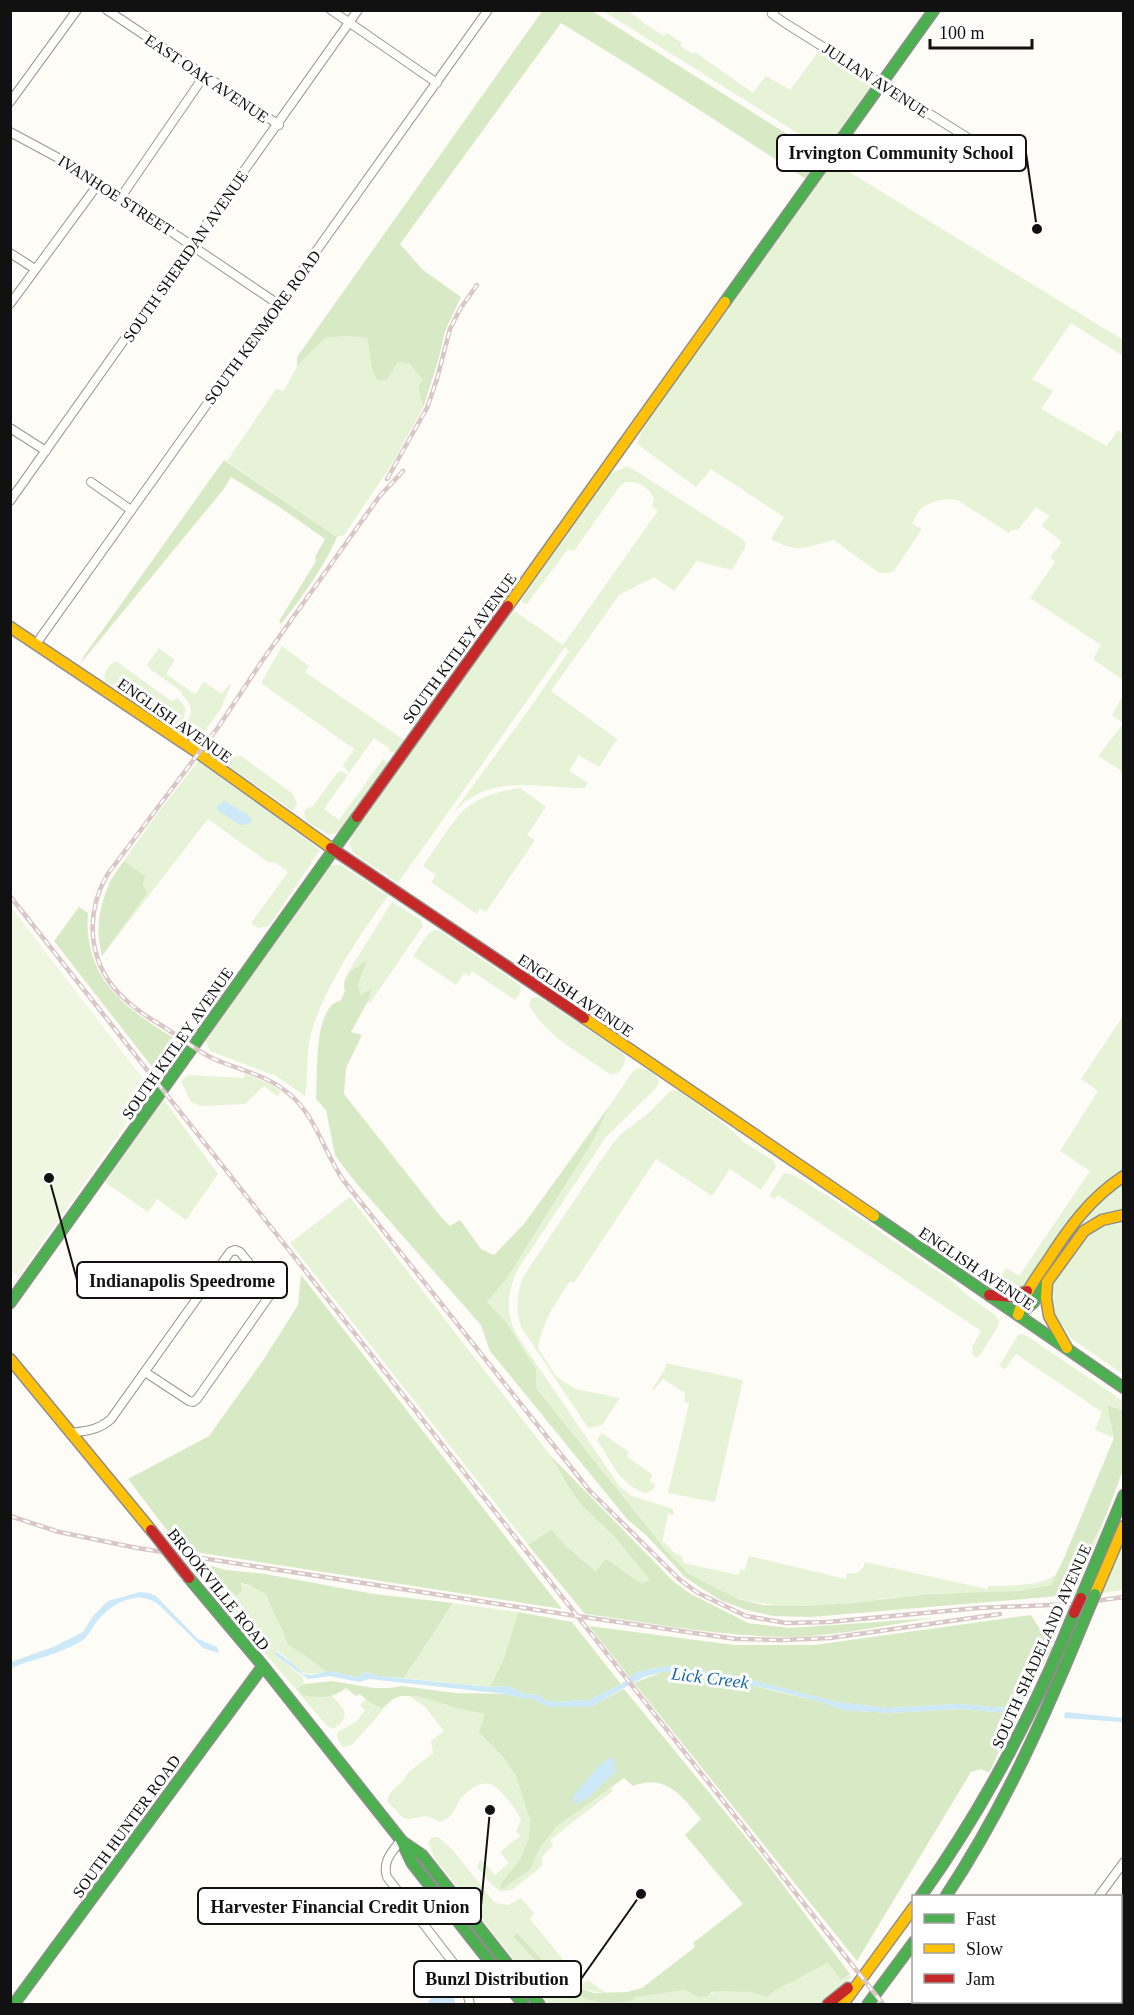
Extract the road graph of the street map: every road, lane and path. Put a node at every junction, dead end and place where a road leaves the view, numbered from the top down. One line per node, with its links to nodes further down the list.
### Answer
1 (77, 10): 12 (street)
2 (107, 10): 9 (street, EAST OAK AVENUE)
3 (331, 10): 8 (street)
4 (358, 10): 8 (street, SOUTH SHERIDAN AVENUE)
5 (488, 10): 10 (street, SOUTH KENMORE ROAD)
6 (934, 10): 11 (main road, SOUTH KITLEY AVENUE)
7 (774, 12): 11 (street, JULIAN AVENUE)
8 (350, 23): 10 (street); 13 (street, SOUTH SHERIDAN AVENUE)
9 (204, 76): 13 (street, EAST OAK AVENUE); 17 (street)
10 (437, 83): 22 (street, SOUTH KENMORE ROAD)
11 (882, 84): 15 (street, JULIAN AVENUE); 30 (main road, SOUTH KITLEY AVENUE)
12 (10, 102)
13 (279, 125): 18 (street, SOUTH SHERIDAN AVENUE)
14 (10, 132): 16 (street, IVANHOE STREET)
15 (1011, 165)
16 (99, 183): 17 (street, IVANHOE STREET); 20 (street)
17 (121, 197): 18 (street, IVANHOE STREET)
18 (193, 245): 22 (street, IVANHOE STREET); 24 (street, SOUTH SHERIDAN AVENUE)
19 (10, 253): 20 (street)
20 (35, 269): 21 (street)
21 (10, 304)
22 (278, 304): 27 (street, SOUTH KENMORE ROAD)
23 (10, 428): 24 (street)
24 (46, 451): 26 (street, SOUTH SHERIDAN AVENUE)
25 (91, 482): 27 (street)
26 (10, 501)
27 (131, 510): 29 (street, SOUTH KENMORE ROAD)
28 (10, 627): 29 (main road, ENGLISH AVENUE)
29 (36, 644): 30 (main road, ENGLISH AVENUE)
30 (333, 850): 35 (main road, ENGLISH AVENUE); 36 (main road, SOUTH KITLEY AVENUE)
31 (1124, 1176): 34 (main road)
32 (1124, 1215): 33 (main road)
33 (1047, 1282): 37 (main road); 38 (main road)
34 (1028, 1291): 35 (main road); 37 (main road)
35 (989, 1295): 37 (main road, ENGLISH AVENUE)
36 (10, 1303)
37 (1018, 1315): 38 (main road, ENGLISH AVENUE)
38 (1066, 1348): 41 (main road, ENGLISH AVENUE)
39 (10, 1359): 42 (main road, BROOKVILLE ROAD)
40 (145, 1372): 40 (street); 42 (street)
41 (1124, 1388)
42 (70, 1433): 45 (main road, BROOKVILLE ROAD, bridge)
43 (1124, 1495): 48 (main road, SOUTH SHADELAND AVENUE, bridge)
44 (1124, 1526): 49 (main road, SOUTH SHADELAND AVENUE, bridge)
45 (263, 1666): 46 (main road, BROOKVILLE ROAD); 55 (main road, SOUTH HUNTER ROAD)
46 (401, 1840): 56 (street); 57 (main road, BROOKVILLE ROAD); 58 (main road, BROOKVILLE ROAD)
47 (1124, 1862): 50 (street)
48 (922, 1895)
49 (947, 1895)
50 (1100, 1895)
51 (912, 1910): 53 (main road)
52 (912, 1944): 54 (main road)
53 (884, 1948): 59 (main road); 60 (main road)
54 (904, 1954): 61 (main road); 62 (main road)
55 (14, 2004)
56 (470, 2004)
57 (523, 2004)
58 (539, 2004)
59 (828, 2004)
60 (843, 2004)
61 (868, 2004)
62 (876, 2004)

